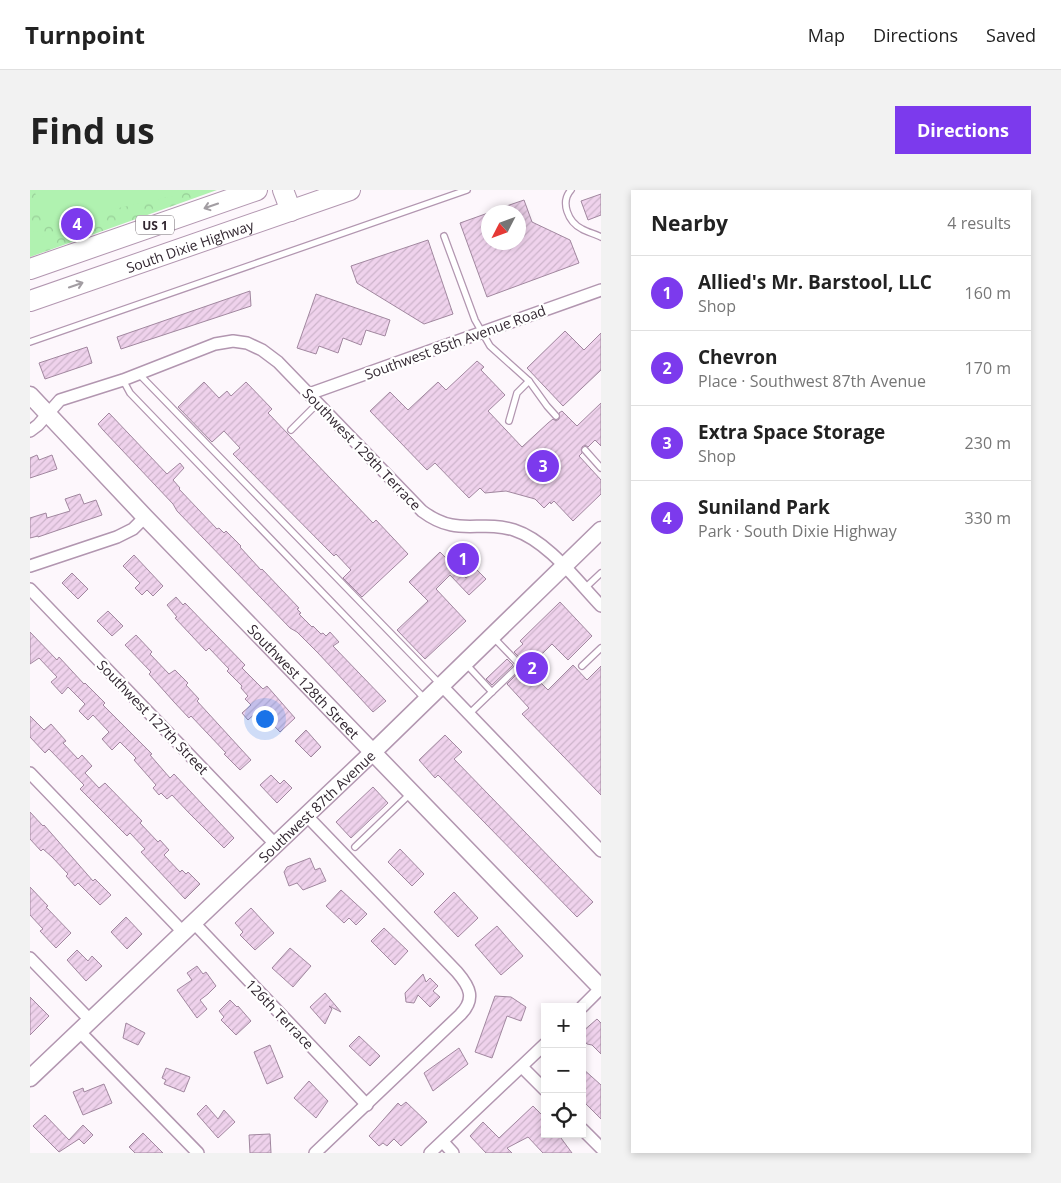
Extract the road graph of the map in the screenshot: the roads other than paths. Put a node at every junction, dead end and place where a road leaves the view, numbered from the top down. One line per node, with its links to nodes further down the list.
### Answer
1 (257, 190): 9 (highway, US 1, one-way to 9)
2 (283, 190): 6 (highway)
3 (350, 190): 6 (highway, South Dixie Highway / US 1)
4 (467, 190): 13 (lane)
5 (571, 190): 8 (lane)
6 (291, 211): 11 (highway, South Dixie Highway / US 1, one-way to 6)
7 (444, 236): 12 (lane)
8 (601, 237)
9 (30, 269)
10 (601, 290): 12 (street, Southwest 85th Avenue Road)
11 (30, 301)
12 (483, 332): 16 (lane); 17 (street, Southwest 85th Avenue Road)
13 (30, 342)
14 (138, 373): 15 (street); 17 (street, Southwest 129th Terrace); 39 (lane)
15 (123, 380): 20 (street); 41 (lane)
16 (529, 381): 21 (lane); 22 (lane)
17 (310, 394): 19 (street, Southwest 129th Terrace)
18 (30, 395): 20 (street, Southwest 128th Street)
19 (318, 403): 23 (lane); 30 (street, Southwest 129th Terrace)
20 (48, 414): 24 (street); 27 (street, Southwest 128th Street)
21 (556, 416)
22 (509, 422)
23 (291, 430)
24 (30, 431)
25 (585, 450): 26 (lane)
26 (601, 468)
27 (146, 518): 29 (street); 43 (street, Southwest 128th Street)
28 (601, 530): 30 (street, Southwest 87th Avenue)
29 (30, 566)
30 (564, 566): 33 (street, Southwest 129th Terrace); 35 (street, Southwest 87th Avenue)
31 (601, 573): 33 (lane)
32 (30, 589): 47 (street, Southwest 127th Street)
33 (584, 589): 34 (street, Southwest 129th Terrace)
34 (601, 606)
35 (493, 636): 37 (street, Southwest 87th Avenue); 40 (lane)
36 (601, 648): 38 (lane)
37 (465, 663): 39 (street, Southwest 87th Avenue); 40 (lane)
38 (582, 666)
39 (442, 686): 41 (street, Southwest 87th Avenue); 42 (street)
40 (492, 692): 42 (lane)
41 (426, 701): 43 (street, Southwest 87th Avenue)
42 (469, 714): 49 (street)
43 (372, 753): 45 (street, Southwest 128th Street); 46 (street, Southwest 87th Avenue)
44 (30, 773): 50 (street, 126th Terrace)
45 (411, 793): 48 (lane); 52 (street, Southwest 128th Street)
46 (306, 815): 47 (street, Southwest 87th Avenue); 59 (street)
47 (276, 844): 50 (street, Southwest 87th Avenue)
48 (355, 847)
49 (601, 851)
50 (188, 928): 54 (street, Southwest 87th Avenue); 59 (street, 126th Terrace)
51 (30, 958): 54 (street)
52 (601, 988): 53 (street)
53 (586, 1003)
54 (85, 1026): 57 (street, Southwest 87th Avenue); 63 (street)
55 (541, 1048): 56 (street)
56 (522, 1066): 58 (street); 61 (street)
57 (30, 1078)
58 (541, 1086)
59 (367, 1104): 64 (street)
60 (586, 1133): 62 (street)
61 (442, 1142): 65 (street); 66 (street)
62 (601, 1148)
63 (198, 1153)
64 (315, 1153)
65 (430, 1153)
66 (454, 1153)

